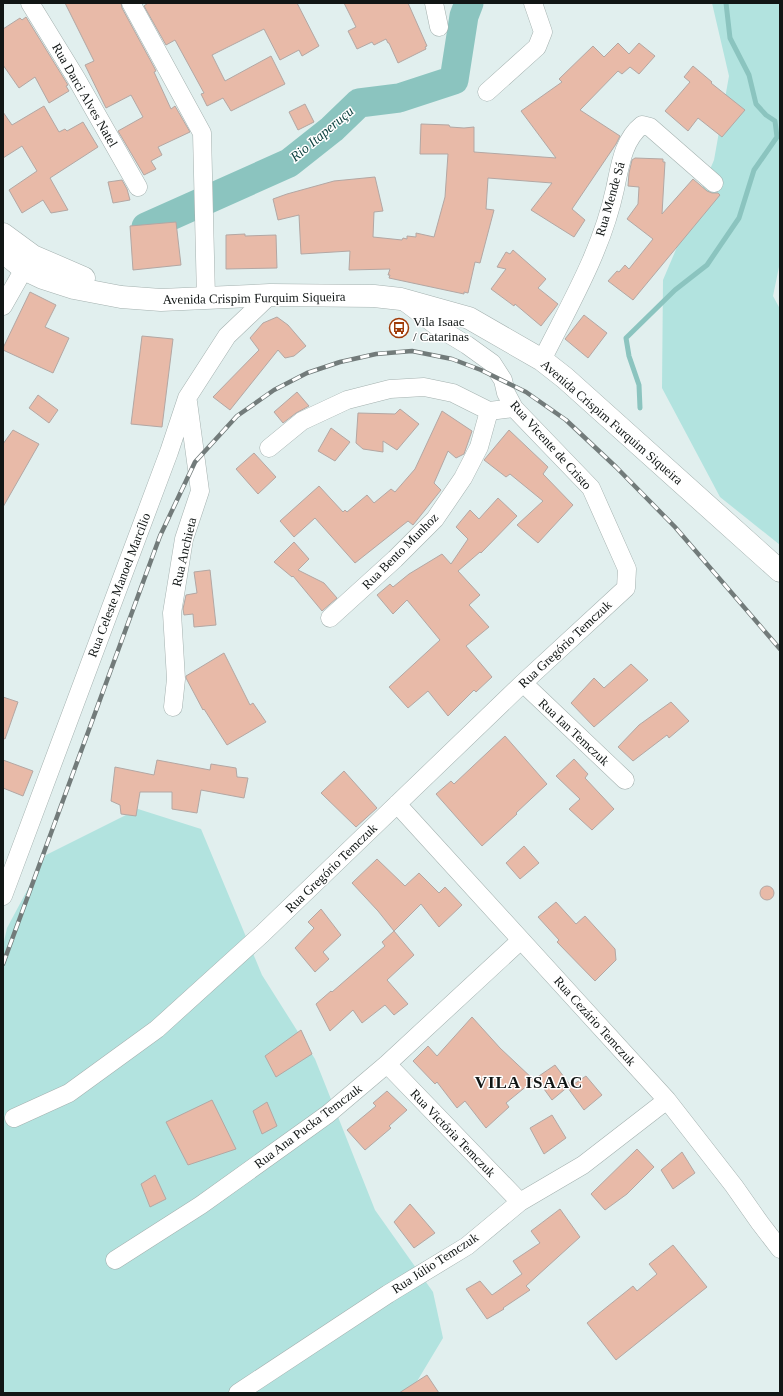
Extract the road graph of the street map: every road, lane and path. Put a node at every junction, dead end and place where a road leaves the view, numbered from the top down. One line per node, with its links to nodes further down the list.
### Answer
1 (30, 3): 8 (street, Rua Darci Alves Natel)
2 (131, 3): 14 (street)
3 (434, 3): 5 (street)
4 (533, 3): 6 (street)
5 (439, 27)
6 (487, 92)
7 (714, 182): 17 (street, Rua Mende Sá)
8 (138, 187)
9 (3, 234): 13 (main road, Avenida Crispim Furquim Siqueira)
10 (3, 252): 11 (main road, Avenida Crispim Furquim Siqueira)
11 (24, 269): 13 (main road, Avenida Crispim Furquim Siqueira); 16 (street)
12 (270, 295): 14 (main road, Avenida Crispim Furquim Siqueira); 15 (main road, Avenida Crispim Furquim Siqueira); 18 (street, Rua Celeste Manoel Marcílio)
13 (138, 298): 14 (main road, Avenida Crispim Furquim Siqueira)
14 (206, 298)
15 (401, 299): 17 (main road, Avenida Crispim Furquim Siqueira); 19 (street, Rua Vicente de Cristo)
16 (3, 306)
17 (542, 360): 22 (main road, Avenida Crispim Furquim Siqueira)
18 (187, 398): 26 (street, Rua Anchieta); 29 (street, Rua Celeste Manoel Marcílio)
19 (514, 408): 20 (street); 23 (street, Rua Vicente de Cristo)
20 (489, 411): 21 (street); 24 (street, Rua Bento Munhoz)
21 (269, 448)
22 (780, 571)
23 (626, 588): 25 (street, Rua Gregório Temczuk)
24 (330, 618)
25 (523, 683): 27 (street, Rua Ian Temczuk); 28 (street, Rua Gregório Temczuk)
26 (173, 707)
27 (625, 780)
28 (397, 804): 30 (street, Rua Cezário Temczuk); 33 (street, Rua Gregório Temczuk)
29 (3, 896)
30 (521, 940): 31 (street, Rua Ana Pucka Temczuk); 32 (street, Rua Cezário Temczuk)
31 (387, 1064): 34 (street, Rua Victória Temczuk); 36 (street, Rua Ana Pucka Temczuk)
32 (667, 1100): 34 (street, Rua Júlio Temczuk); 35 (street, Rua Cezário Temczuk)
33 (14, 1118)
34 (520, 1202): 37 (street, Rua Júlio Temczuk)
35 (780, 1249)
36 (116, 1260)
37 (238, 1393)

